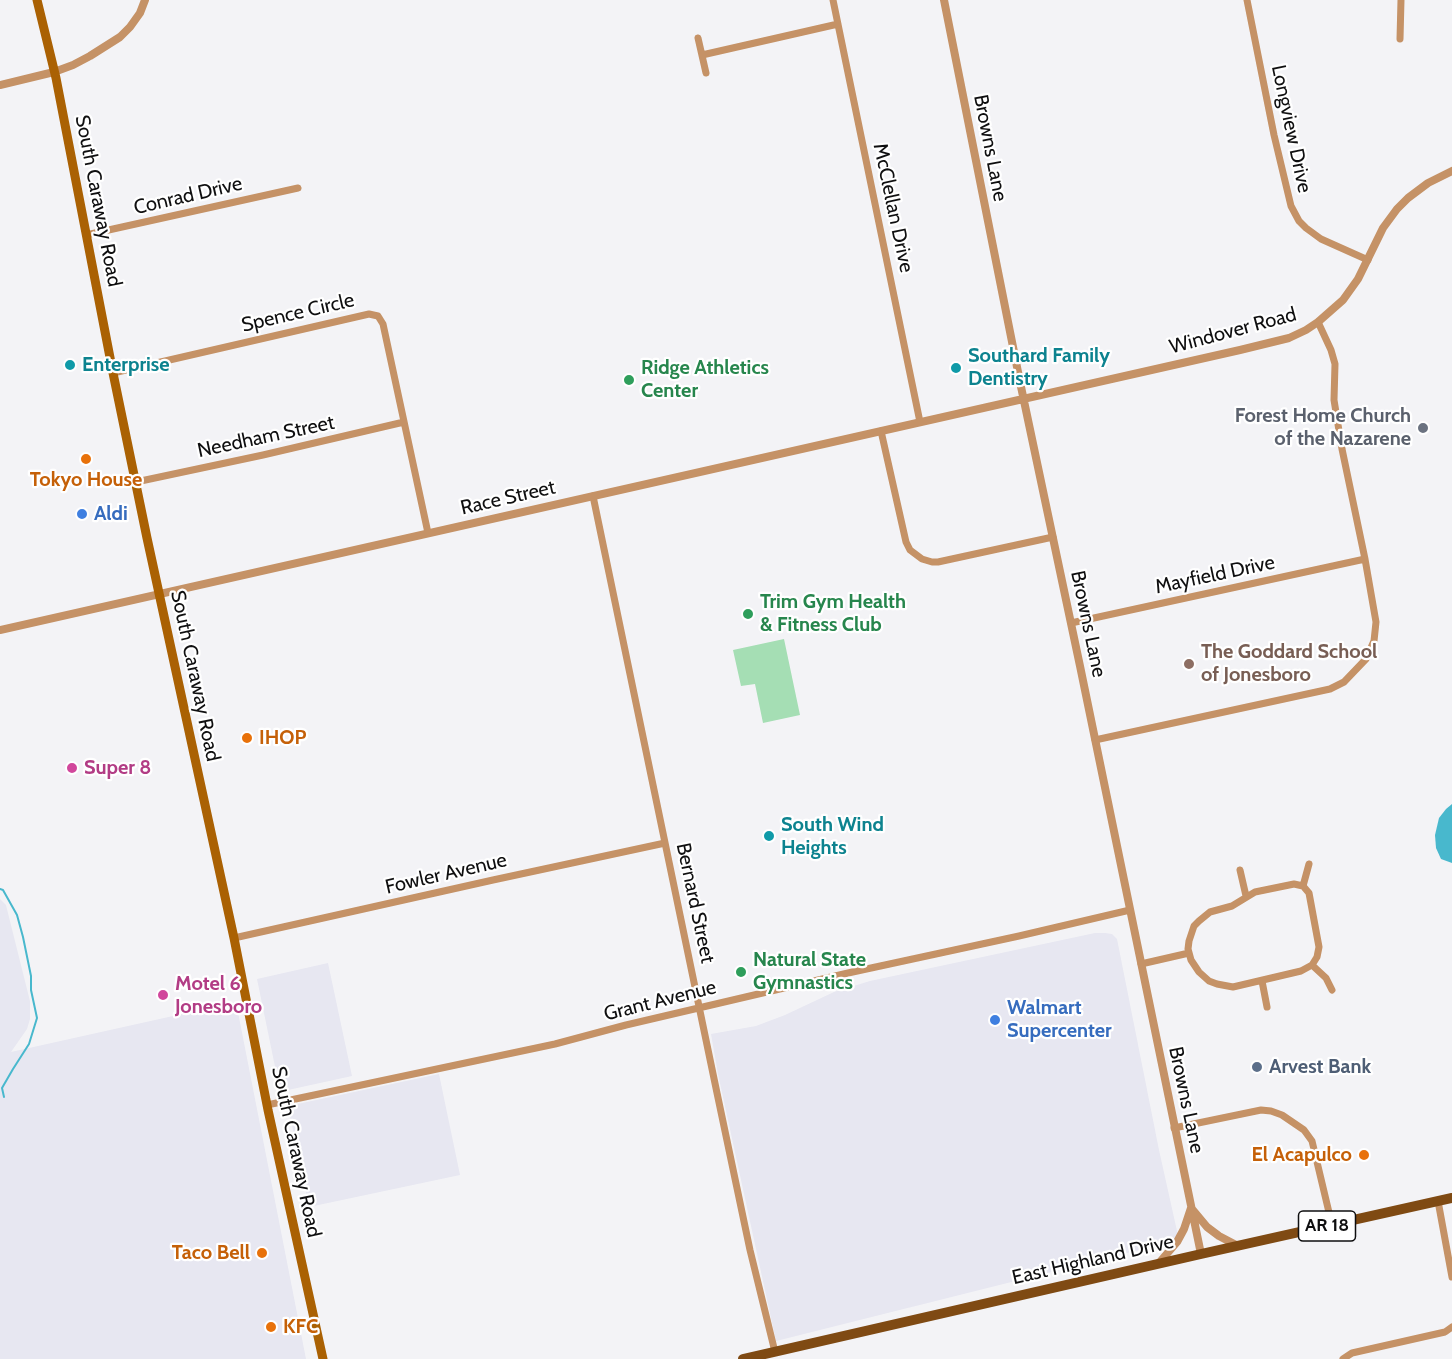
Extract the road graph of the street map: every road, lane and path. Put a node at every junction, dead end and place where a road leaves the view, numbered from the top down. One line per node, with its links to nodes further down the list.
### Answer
1 (37, 0): 11 (main road, South Caraway Road)
2 (145, 0): 11 (street)
3 (833, 0): 7 (street, McClellan Drive)
4 (944, 0): 20 (street, Browns Lane)
5 (1247, 0): 17 (street, Longview Drive)
6 (1401, 0): 9 (street)
7 (838, 24): 10 (street); 22 (street, McClellan Drive)
8 (698, 38): 10 (street)
9 (1400, 39)
10 (702, 55): 12 (street)
11 (54, 72): 13 (street); 16 (main road, South Caraway Road)
12 (706, 73)
13 (0, 85)
14 (1452, 171): 17 (street, Windover Road)
15 (298, 188): 16 (street, Conrad Drive)
16 (86, 236): 19 (main road, South Caraway Road)
17 (1368, 260): 18 (street, Windover Road)
18 (1318, 322): 20 (street, Windover Road); 28 (street)
19 (113, 373): 21 (street, Spence Circle); 24 (main road, South Caraway Road)
20 (1024, 398): 22 (street, Race Street); 27 (street, Browns Lane)
21 (404, 422): 24 (street, Needham Street); 26 (street, Spence Circle)
22 (920, 422): 23 (street, Race Street)
23 (881, 431): 25 (street, Race Street); 27 (street)
24 (136, 482): 29 (main road, South Caraway Road)
25 (593, 496): 26 (street, Race Street); 33 (street, Bernard Street)
26 (428, 533): 29 (street, Race Street)
27 (1053, 537): 30 (street, Browns Lane)
28 (1365, 560): 30 (street, Mayfield Drive); 32 (street)
29 (159, 595): 31 (street, Race Street); 39 (main road, South Caraway Road)
30 (1071, 623): 32 (street, Browns Lane)
31 (0, 630)
32 (1095, 740): 38 (street, Browns Lane)
33 (665, 843): 39 (street, Fowler Avenue); 46 (street, Bernard Street)
34 (1310, 864): 36 (street)
35 (1239, 870): 37 (street)
36 (1303, 886): 37 (street); 42 (street)
37 (1246, 896): 40 (street)
38 (1130, 910): 41 (street, Browns Lane); 46 (street, Grant Avenue)
39 (234, 938): 47 (main road, South Caraway Road)
40 (1189, 953): 41 (street); 43 (street)
41 (1141, 963): 48 (street, Browns Lane)
42 (1312, 964): 43 (street); 44 (street)
43 (1262, 981): 45 (street)
44 (1332, 990)
45 (1267, 1006)
46 (700, 1008): 47 (street, Grant Avenue); 58 (street, Bernard Street)
47 (267, 1105): 59 (main road, South Caraway Road)
48 (1174, 1128): 51 (street, Browns Lane); 52 (street)
49 (1452, 1198): 50 (main road, East Highland Drive / AR 18)
50 (1438, 1201): 52 (main road, East Highland Drive / AR 18); 56 (street)
51 (1191, 1208): 53 (street); 54 (street, Browns Lane); 55 (street)
52 (1332, 1225): 53 (main road, East Highland Drive / AR 18)
53 (1238, 1246): 54 (main road, East Highland Drive / AR 18)
54 (1201, 1254): 55 (main road, East Highland Drive / AR 18)
55 (1158, 1264): 58 (main road, East Highland Drive / AR 18)
56 (1452, 1278)
57 (1452, 1327): 61 (street)
58 (779, 1354): 60 (main road, East Highland Drive / AR 18)
59 (323, 1359)
60 (743, 1359)
61 (1343, 1359)

